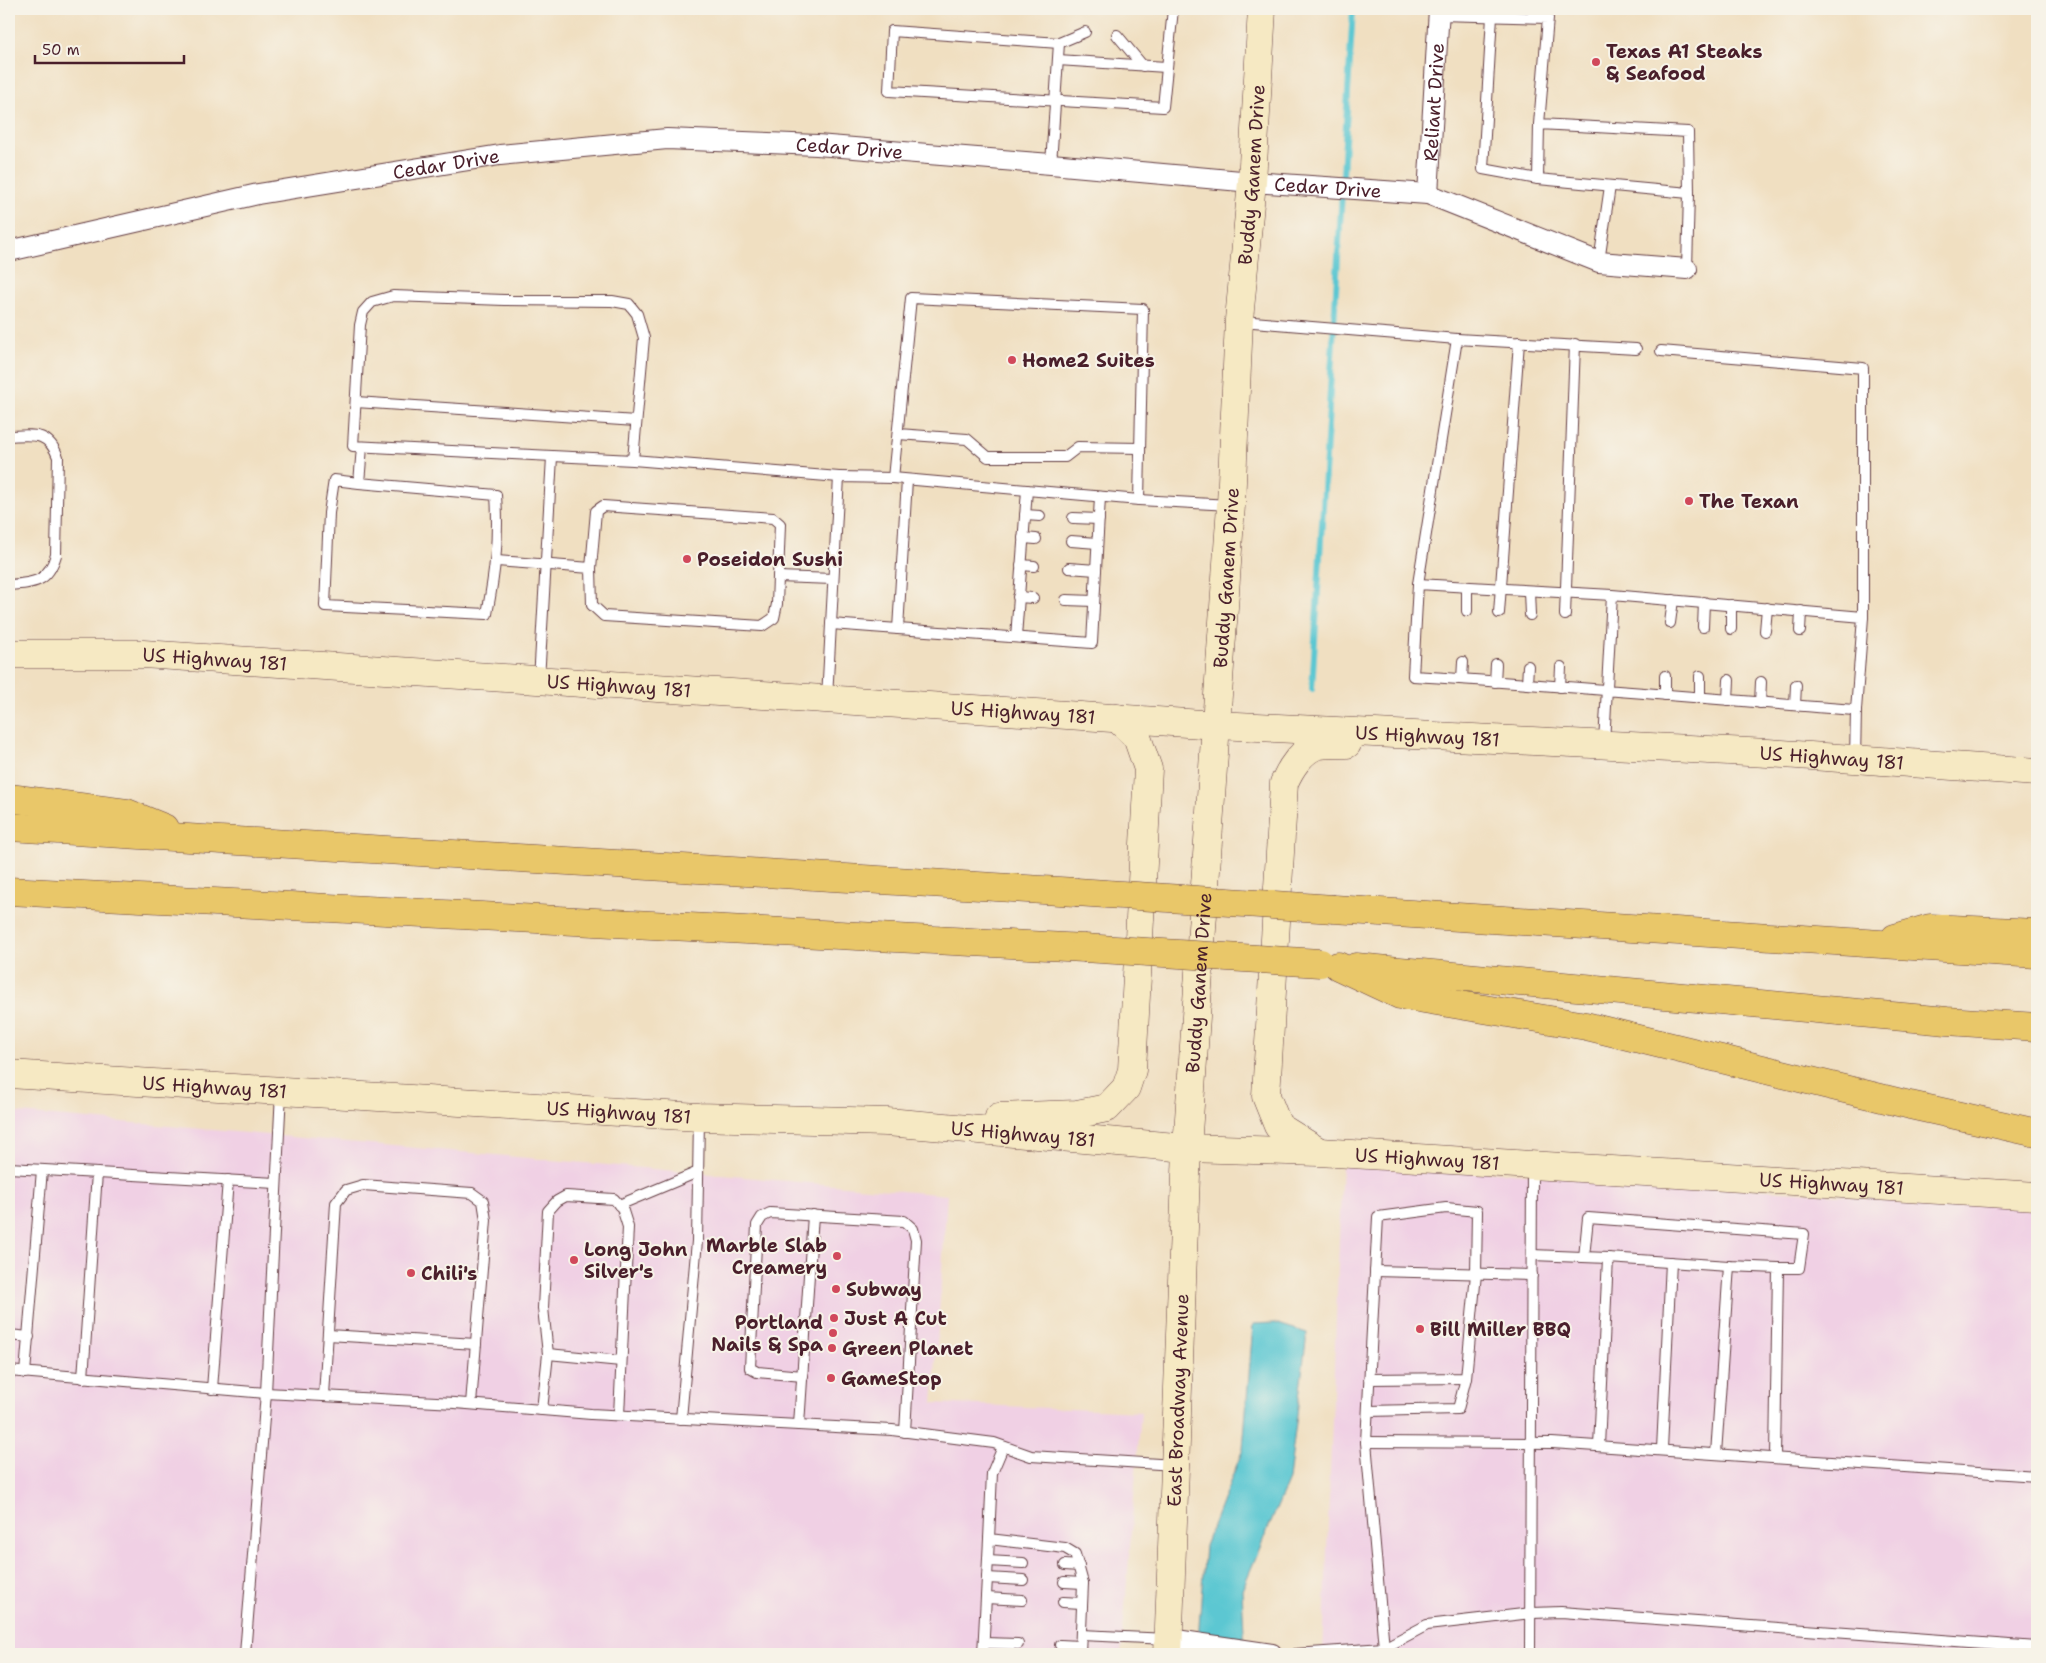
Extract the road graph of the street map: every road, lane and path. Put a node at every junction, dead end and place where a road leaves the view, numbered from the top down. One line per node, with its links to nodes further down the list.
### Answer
1 (1173, 9): 10 (lane)
2 (1262, 9): 15 (main road, Buddy Ganem Drive)
3 (1439, 12): 4 (lane); 18 (street, Reliant Drive)
4 (1492, 16): 12 (lane); 14 (lane)
5 (1085, 32): 7 (lane)
6 (1117, 35): 9 (lane)
7 (1059, 43): 8 (lane); 11 (lane)
8 (1058, 60): 9 (lane); 11 (lane)
9 (1144, 66): 10 (lane)
10 (1166, 68): 11 (lane)
11 (1056, 102): 13 (lane)
12 (1540, 124): 14 (lane); 17 (lane)
13 (1051, 164): 15 (street, Cedar Drive); 19 (street, Cedar Drive)
14 (1538, 179): 16 (lane)
15 (1252, 182): 18 (street, Cedar Drive); 22 (main road, Buddy Ganem Drive)
16 (1610, 186): 17 (lane); 20 (lane)
17 (1688, 193): 21 (lane)
18 (1428, 194): 20 (street, Cedar Drive)
19 (9, 251)
20 (1599, 262): 21 (street, Cedar Drive)
21 (1687, 269)
22 (1239, 320): 23 (lane); 43 (main road, Buddy Ganem Drive)
23 (1457, 339): 24 (lane); 61 (lane)
24 (1519, 342): 25 (lane); 64 (lane)
25 (1575, 344): 26 (lane); 66 (lane)
26 (1636, 349)
27 (1661, 351): 81 (lane)
28 (356, 402): 29 (lane); 29 (lane); 32 (lane)
29 (636, 421): 35 (lane)
30 (898, 434): 33 (lane); 33 (lane); 37 (lane)
31 (9, 436): 62 (lane)
32 (362, 447): 34 (lane); 39 (lane)
33 (1140, 448): 42 (lane)
34 (552, 457): 35 (lane); 54 (lane)
35 (632, 460): 36 (lane)
36 (839, 477): 37 (lane); 60 (lane)
37 (893, 478): 38 (lane)
38 (907, 480): 40 (lane); 85 (lane)
39 (360, 483): 52 (lane); 52 (lane)
40 (1027, 490): 41 (lane); 44 (lane)
41 (1100, 497): 42 (lane); 47 (lane)
42 (1139, 500): 43 (lane)
43 (1231, 505): 114 (main road, Buddy Ganem Drive)
44 (1025, 515): 45 (lane); 48 (lane)
45 (1040, 516)
46 (1073, 518): 47 (lane)
47 (1099, 519): 51 (lane)
48 (1023, 538): 49 (lane); 53 (lane)
49 (1036, 539)
50 (1071, 541): 51 (lane)
51 (1097, 543): 58 (lane)
52 (496, 562): 54 (lane)
53 (1021, 565): 55 (lane); 68 (lane)
54 (545, 566): 56 (lane); 99 (lane)
55 (1034, 566)
56 (591, 568): 59 (lane); 59 (lane)
57 (1069, 568): 58 (lane)
58 (1096, 570): 72 (lane)
59 (778, 577): 60 (lane)
60 (833, 579): 83 (lane)
61 (1418, 584): 63 (lane); 97 (lane)
62 (9, 585)
63 (1467, 587): 64 (lane); 76 (lane)
64 (1500, 589): 65 (lane); 78 (lane)
65 (1529, 591): 66 (lane); 79 (lane)
66 (1566, 593): 67 (lane); 80 (lane)
67 (1612, 594): 71 (lane); 105 (lane)
68 (1018, 597): 69 (lane); 89 (lane)
69 (1033, 598)
70 (1066, 600): 72 (lane)
71 (1672, 600): 73 (lane); 82 (lane)
72 (1094, 601): 89 (lane)
73 (1704, 602): 74 (lane); 84 (lane)
74 (1731, 605): 75 (lane); 86 (lane)
75 (1767, 608): 77 (lane); 87 (lane)
76 (1466, 611)
77 (1801, 611): 81 (lane); 88 (lane)
78 (1498, 613)
79 (1530, 615)
80 (1565, 615)
81 (1863, 617): 112 (lane)
82 (1670, 623)
83 (831, 624): 85 (lane); 108 (lane)
84 (1703, 626)
85 (898, 628): 89 (lane)
86 (1731, 629)
87 (1765, 631)
88 (1800, 631)
89 (1016, 637)
90 (9, 654): 99 (main road, US Highway 181)
91 (1463, 662): 97 (lane)
92 (1496, 664): 100 (lane)
93 (1528, 666): 102 (lane)
94 (1561, 667): 104 (lane)
95 (1665, 676): 106 (lane)
96 (1700, 676): 107 (lane)
97 (1462, 679): 100 (lane)
98 (1729, 680): 109 (lane)
99 (539, 681): 108 (main road, US Highway 181)
100 (1495, 682): 102 (lane)
101 (1761, 682): 110 (lane)
102 (1527, 684): 104 (lane)
103 (1796, 685): 111 (lane)
104 (1560, 687): 105 (lane)
105 (1606, 690): 106 (lane); 116 (lane)
106 (1665, 695): 107 (lane)
107 (1700, 698): 109 (lane)
108 (827, 699): 113 (main road, US Highway 181)
109 (1728, 700): 110 (lane)
110 (1760, 703): 111 (lane)
111 (1795, 705): 112 (lane)
112 (1856, 710): 117 (lane)
113 (1117, 718): 114 (main road, US Highway 181); 131 (main road)
114 (1216, 725): 115 (main road, US Highway 181); 133 (main road, Buddy Ganem Drive)
115 (1453, 737): 116 (main road, US Highway 181); 134 (main road)
116 (1604, 744): 117 (main road, US Highway 181)
117 (1855, 759): 118 (main road, US Highway 181)
118 (2037, 772)
119 (9, 798): 121 (highway)
120 (9, 827): 121 (highway)
121 (184, 836): 124 (highway, bridge)
122 (9, 890): 126 (highway, bridge)
123 (2037, 933): 124 (highway)
124 (1876, 944): 125 (highway)
125 (2037, 954)
126 (1329, 964): 127 (highway); 132 (highway)
127 (2037, 1026)
128 (9, 1074): 129 (main road, US Highway 181)
129 (281, 1091): 130 (main road, US Highway 181); 141 (lane)
130 (699, 1117): 131 (main road, US Highway 181); 138 (lane)
131 (887, 1122): 133 (main road, US Highway 181)
132 (2037, 1133)
133 (1187, 1148): 134 (main road, US Highway 181); 183 (main road, East Broadway Avenue)
134 (1319, 1152): 135 (main road, US Highway 181)
135 (1532, 1165): 142 (main road, US Highway 181); 145 (lane)
136 (9, 1168): 137 (lane)
137 (42, 1170): 139 (lane); 155 (lane)
138 (698, 1172): 143 (lane); 173 (lane)
139 (97, 1173): 140 (lane); 163 (lane)
140 (228, 1180): 141 (lane); 166 (lane)
141 (276, 1183): 167 (lane)
142 (2037, 1196)
143 (619, 1205): 158 (lane); 159 (lane)
144 (813, 1215): 162 (lane); 162 (lane); 175 (lane)
145 (1532, 1255): 146 (lane); 153 (lane)
146 (1584, 1257): 147 (lane); 150 (lane)
147 (1608, 1258): 148 (lane); 179 (lane)
148 (1671, 1262): 149 (lane); 180 (lane)
149 (1729, 1266): 150 (lane); 181 (lane)
150 (1778, 1268): 182 (lane)
151 (1375, 1271): 152 (lane); 152 (lane); 165 (lane)
152 (1476, 1274): 153 (lane); 164 (lane)
153 (1532, 1275): 177 (lane)
154 (9, 1335): 155 (lane)
155 (29, 1336): 161 (lane)
156 (328, 1336): 157 (lane); 157 (lane); 168 (lane)
157 (476, 1344): 169 (lane)
158 (548, 1354): 159 (lane); 170 (lane)
159 (621, 1361): 172 (lane)
160 (9, 1371): 161 (lane)
161 (25, 1373): 163 (lane)
162 (803, 1376): 174 (lane)
163 (83, 1378): 166 (lane)
164 (1466, 1378): 165 (lane); 171 (lane)
165 (1370, 1379): 171 (lane)
166 (212, 1389): 167 (lane)
167 (266, 1393): 168 (lane); 208 (lane)
168 (324, 1396): 169 (lane)
169 (471, 1404): 170 (lane)
170 (542, 1410): 172 (lane)
171 (1368, 1411): 176 (lane)
172 (619, 1415): 173 (lane)
173 (681, 1419): 174 (lane)
174 (799, 1425): 175 (lane)
175 (905, 1432): 178 (lane)
176 (1366, 1442): 177 (lane); 205 (lane)
177 (1532, 1443): 179 (lane); 198 (lane)
178 (1003, 1446): 183 (lane); 185 (lane)
179 (1599, 1446): 180 (lane)
180 (1662, 1449): 181 (lane)
181 (1716, 1454): 182 (lane)
182 (1775, 1457): 184 (lane)
183 (1176, 1465): 203 (main road, East Broadway Avenue)
184 (2037, 1476)
185 (989, 1539): 186 (lane); 189 (lane)
186 (988, 1561): 187 (lane); 190 (lane)
187 (1023, 1563)
188 (1065, 1565): 189 (lane)
189 (1079, 1566): 193 (lane)
190 (987, 1578): 191 (lane); 194 (lane)
191 (1023, 1580)
192 (1064, 1582): 193 (lane)
193 (1084, 1583): 197 (lane)
194 (986, 1598): 195 (lane); 199 (lane)
195 (1022, 1600)
196 (1062, 1602): 197 (lane)
197 (1082, 1603): 202 (lane)
198 (1532, 1613): 205 (lane); 206 (lane); 212 (lane)
199 (984, 1642): 200 (lane); 209 (lane)
200 (1018, 1644)
201 (1060, 1645): 202 (lane)
202 (1080, 1645): 203 (lane)
203 (1169, 1647): 210 (street)
204 (2037, 1647): 206 (lane)
205 (1384, 1648): 207 (lane)
206 (2021, 1649)
207 (1327, 1653): 211 (lane)
208 (245, 1654)
209 (983, 1654)
210 (1272, 1654)
211 (1295, 1654)
212 (1530, 1654)

